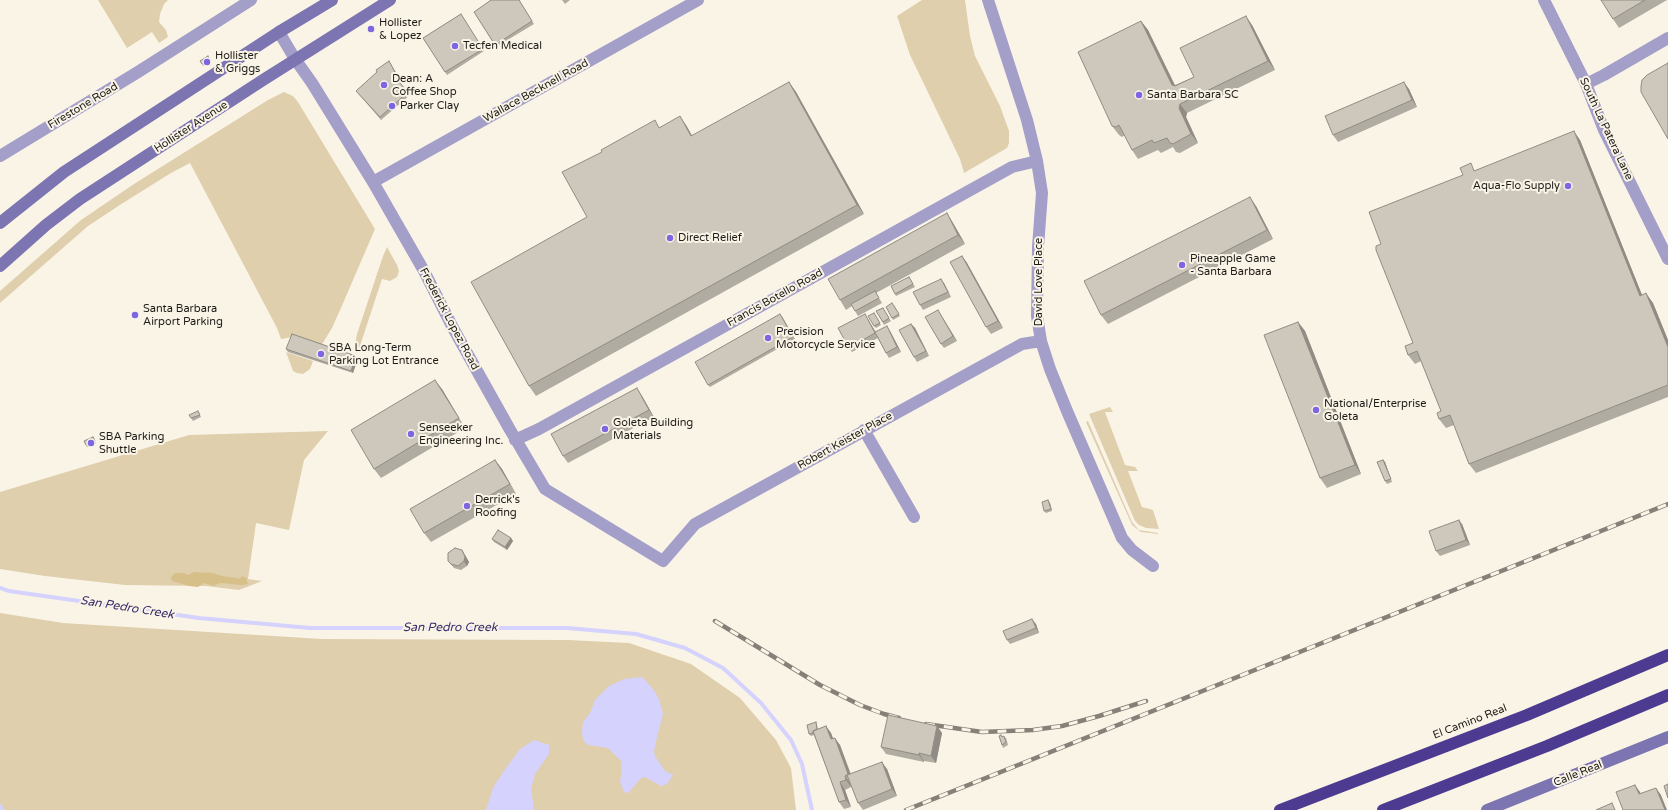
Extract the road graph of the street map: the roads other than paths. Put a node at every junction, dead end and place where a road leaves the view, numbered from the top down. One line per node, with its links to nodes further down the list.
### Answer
1 (251, 0): 11 (street, Firestone Road)
2 (332, 0): 7 (main road)
3 (390, 0): 9 (main road, Hollister Avenue)
4 (698, 0): 13 (street, Wallace Becknell Road)
5 (988, 0): 12 (street, David Love Place)
6 (1544, 0): 10 (street, South La Patera Lane)
7 (279, 32): 9 (street, Frederick Lopez Road); 14 (main road)
8 (1668, 38): 10 (street)
9 (295, 59): 13 (street, Frederick Lopez Road); 16 (main road, Hollister Avenue)
10 (1586, 84): 15 (street, South La Patera Lane)
11 (0, 156)
12 (1037, 160): 17 (street, David Love Place); 19 (street, Francis Botello Road)
13 (373, 182): 19 (street, Frederick Lopez Road)
14 (0, 223)
15 (1668, 259)
16 (0, 266)
17 (1041, 341): 18 (street, Robert Keister Place); 22 (street, David Love Place)
18 (864, 430): 20 (street); 21 (street, Robert Keister Place)
19 (515, 440): 21 (street, Frederick Lopez Road)
20 (914, 517)
21 (663, 561)
22 (1153, 566)
23 (1668, 655): 26 (highway, El Camino Real)
24 (1668, 695): 27 (highway)
25 (1668, 737): 28 (main road, Calle Real)
26 (1280, 810)
27 (1383, 810)
28 (1487, 810)

